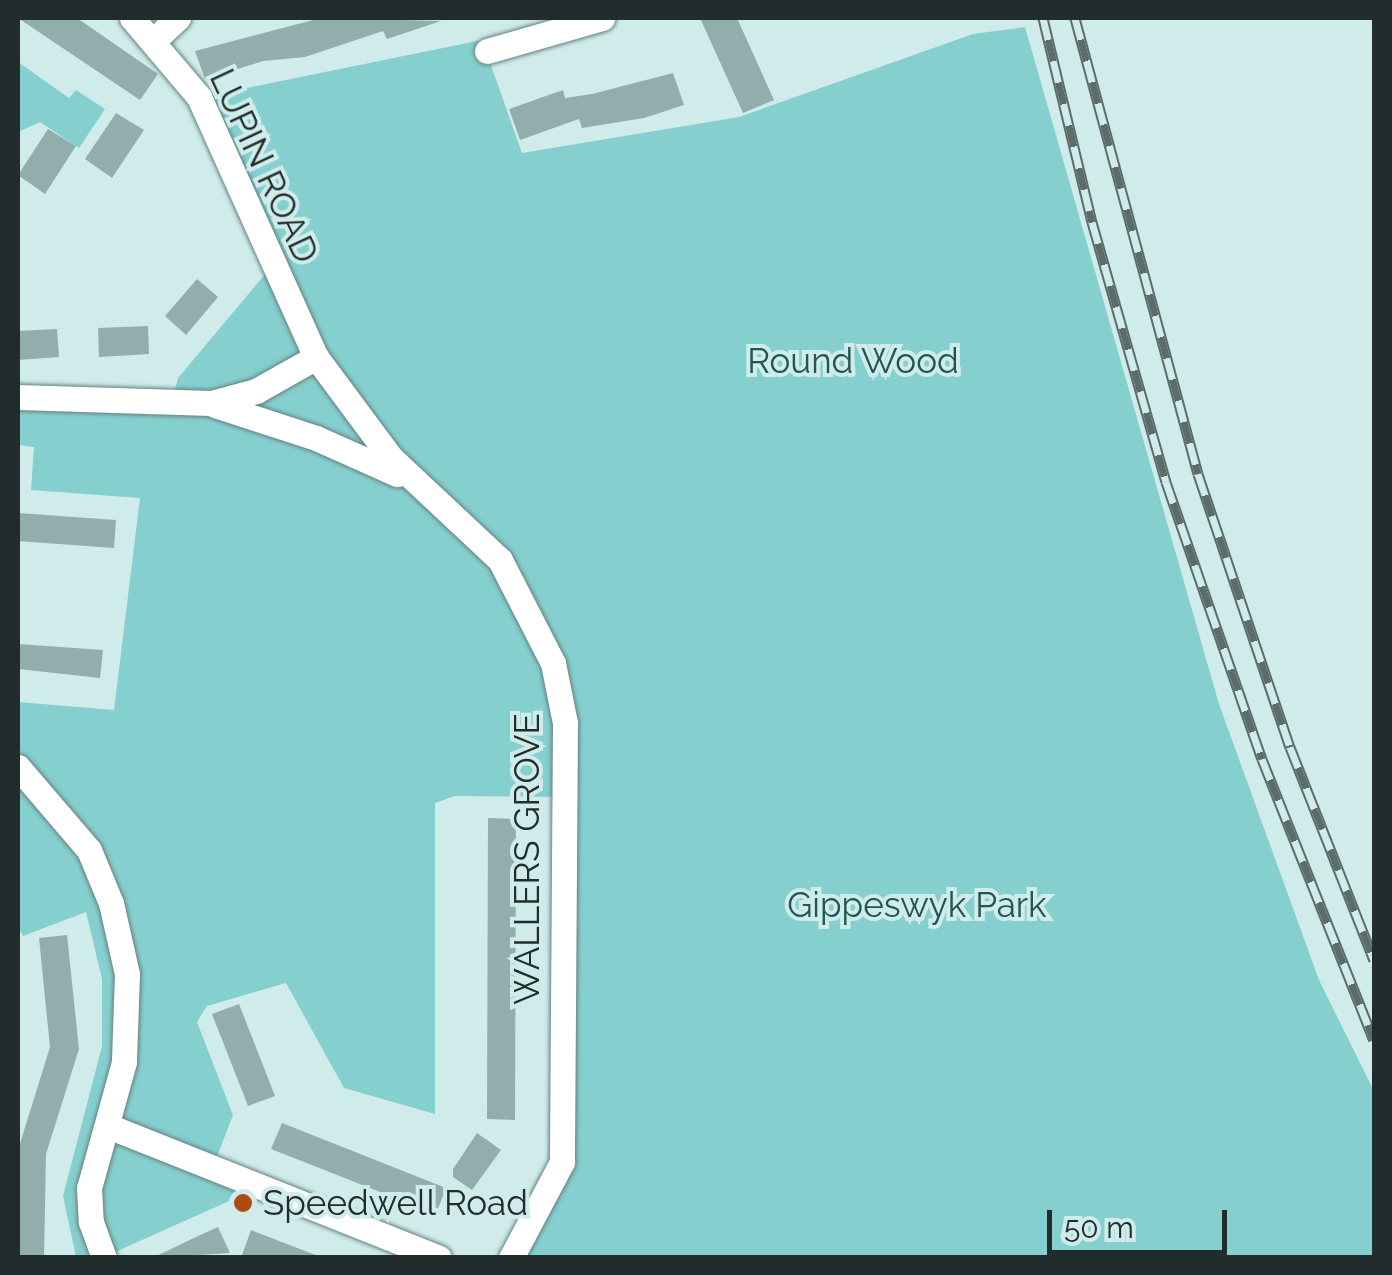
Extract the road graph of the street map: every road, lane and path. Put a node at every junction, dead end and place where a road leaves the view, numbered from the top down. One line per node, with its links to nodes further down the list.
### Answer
1 (132, 18): 5 (street, LUPIN ROAD)
2 (178, 18): 5 (street)
3 (602, 18): 4 (street)
4 (538, 26): 6 (street)
5 (154, 40): 7 (street, LUPIN ROAD)
6 (487, 52)
7 (316, 357): 9 (street, WALLERS GROVE); 10 (street, WALLERS GROVE)
8 (18, 397): 9 (street, WALLERS GROVE)
9 (210, 403): 10 (street, WALLERS GROVE)
10 (428, 493): 15 (street, WALLERS GROVE)
11 (18, 767): 12 (street)
12 (108, 1126): 13 (street); 14 (street)
13 (104, 1258)
14 (439, 1258)
15 (512, 1258)

